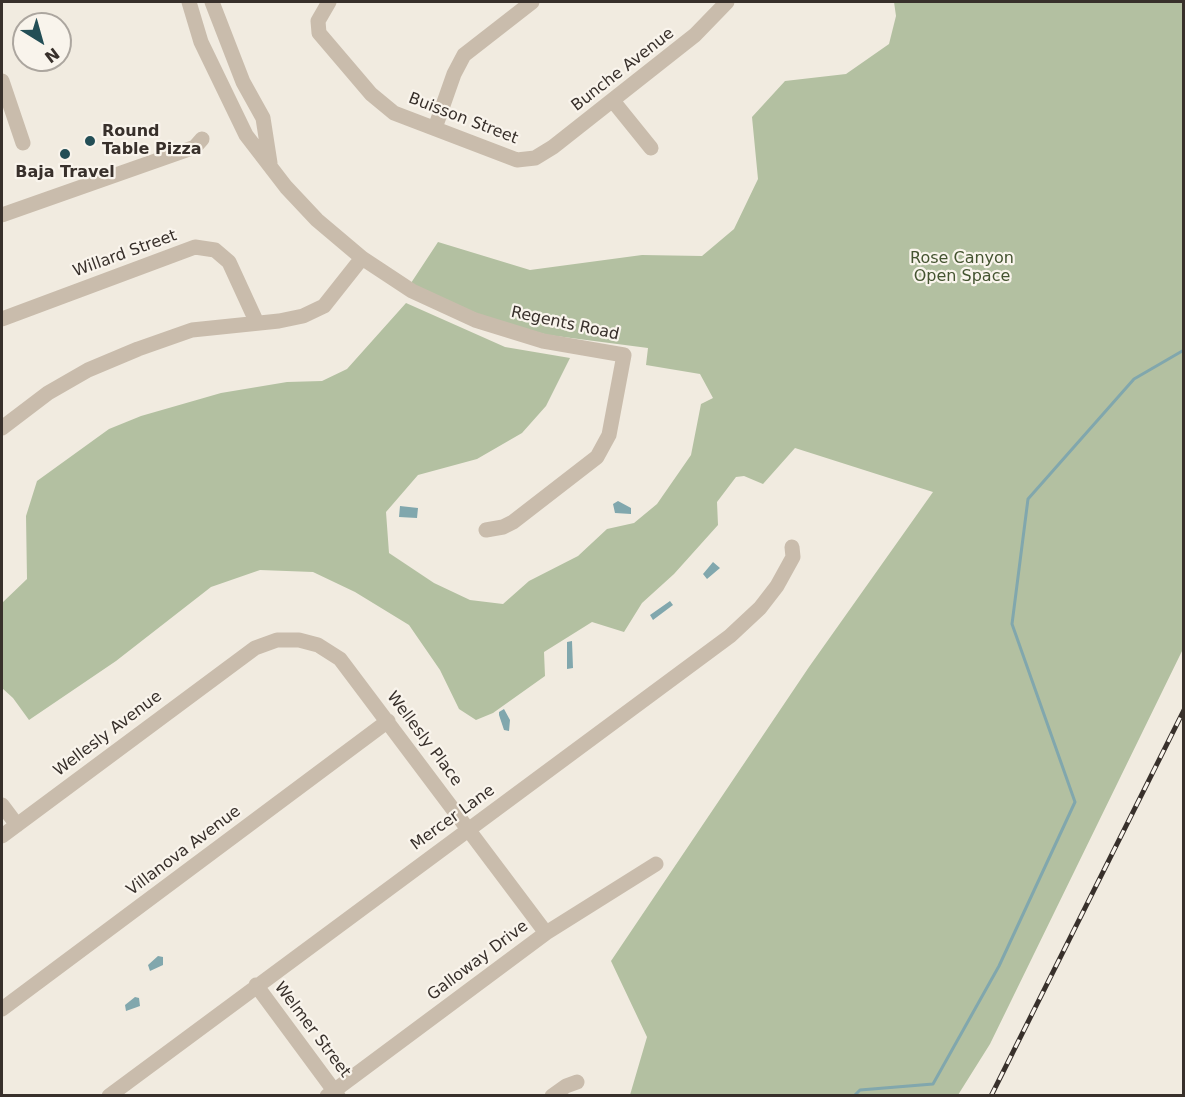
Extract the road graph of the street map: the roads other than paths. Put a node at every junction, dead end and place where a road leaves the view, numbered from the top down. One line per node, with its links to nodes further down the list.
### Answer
1 (189, 2): 13 (street, Regents Road)
2 (212, 2): 13 (street, Regents Road)
3 (329, 2): 9 (street, Buisson Street)
4 (532, 2): 9 (street)
5 (727, 2): 7 (street, Bunche Avenue)
6 (2, 81): 8 (street)
7 (614, 101): 11 (street); 12 (street, Bunche Avenue)
8 (2, 111)
9 (435, 128): 12 (street, Buisson Street)
10 (202, 139): 14 (street)
11 (651, 148)
12 (534, 158)
13 (270, 163): 15 (street, Regents Road)
14 (2, 215)
15 (362, 258): 17 (street); 19 (street, Regents Road)
16 (2, 319): 17 (street, Willard Street)
17 (257, 323): 18 (street)
18 (2, 428)
19 (486, 530)
20 (792, 547): 25 (street, Mercer Lane)
21 (236, 661): 22 (street, Wellesly Place); 24 (street, Wellesly Avenue)
22 (388, 721): 25 (street, Wellesly Place); 30 (street, Villanova Avenue)
23 (2, 805): 24 (street)
24 (16, 825): 26 (street, Wellesly Avenue)
25 (468, 829): 28 (street, Wellesly Place); 29 (street, Mercer Lane)
26 (2, 836)
27 (656, 864): 28 (street, Galloway Drive)
28 (546, 933): 32 (street, Galloway Drive)
29 (256, 986): 32 (street, Welmer Street); 33 (street, Mercer Lane)
30 (2, 1009)
31 (578, 1082): 34 (street)
32 (333, 1094)
33 (109, 1095)
34 (552, 1095)

